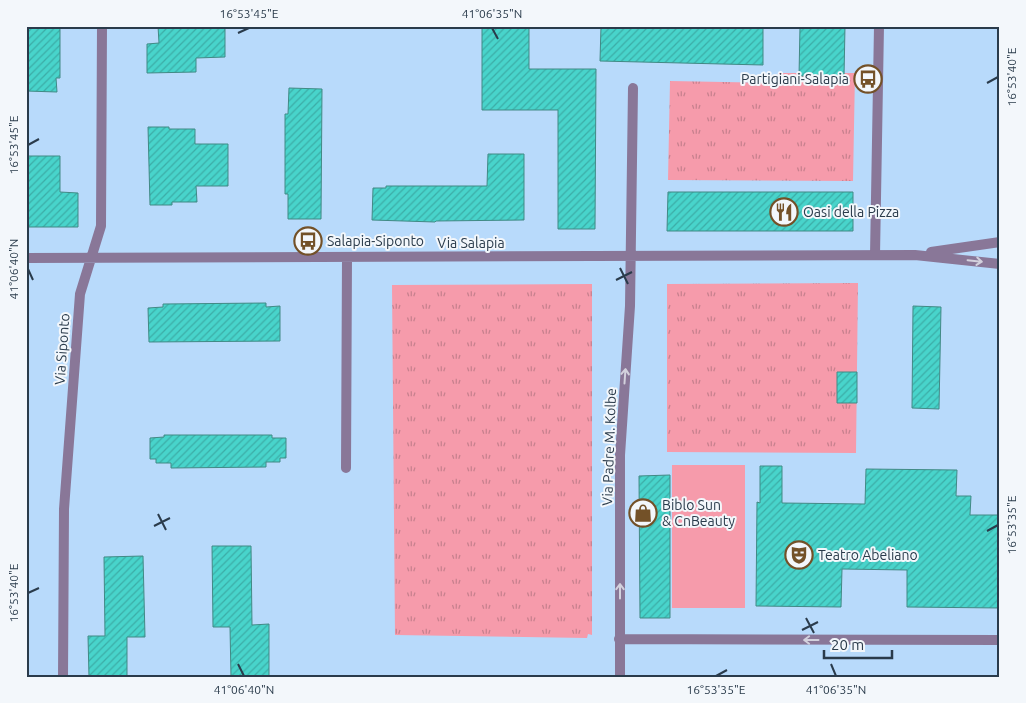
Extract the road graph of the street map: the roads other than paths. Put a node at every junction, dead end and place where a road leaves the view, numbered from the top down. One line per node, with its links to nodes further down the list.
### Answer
1 (102, 26): 10 (street, Via Siponto)
2 (879, 26): 6 (street)
3 (633, 88): 7 (street, Via Padre M. Kolbe)
4 (1000, 242): 5 (street, Via Salapia)
5 (915, 254): 6 (street, Via Salapia); 11 (street, Via Salapia, one-way to 11)
6 (874, 255): 7 (street, Via Salapia)
7 (630, 256): 8 (street, Via Salapia); 13 (street, Via Padre M. Kolbe, one-way to 7)
8 (347, 257): 10 (street, Via Salapia); 12 (street)
9 (26, 258): 10 (street, Via Salapia)
10 (91, 258): 15 (street, Via Siponto)
11 (1000, 264)
12 (346, 468)
13 (619, 639): 14 (street, one-way to 13); 16 (street, Via Padre M. Kolbe)
14 (1000, 640)
15 (63, 677)
16 (620, 677)

